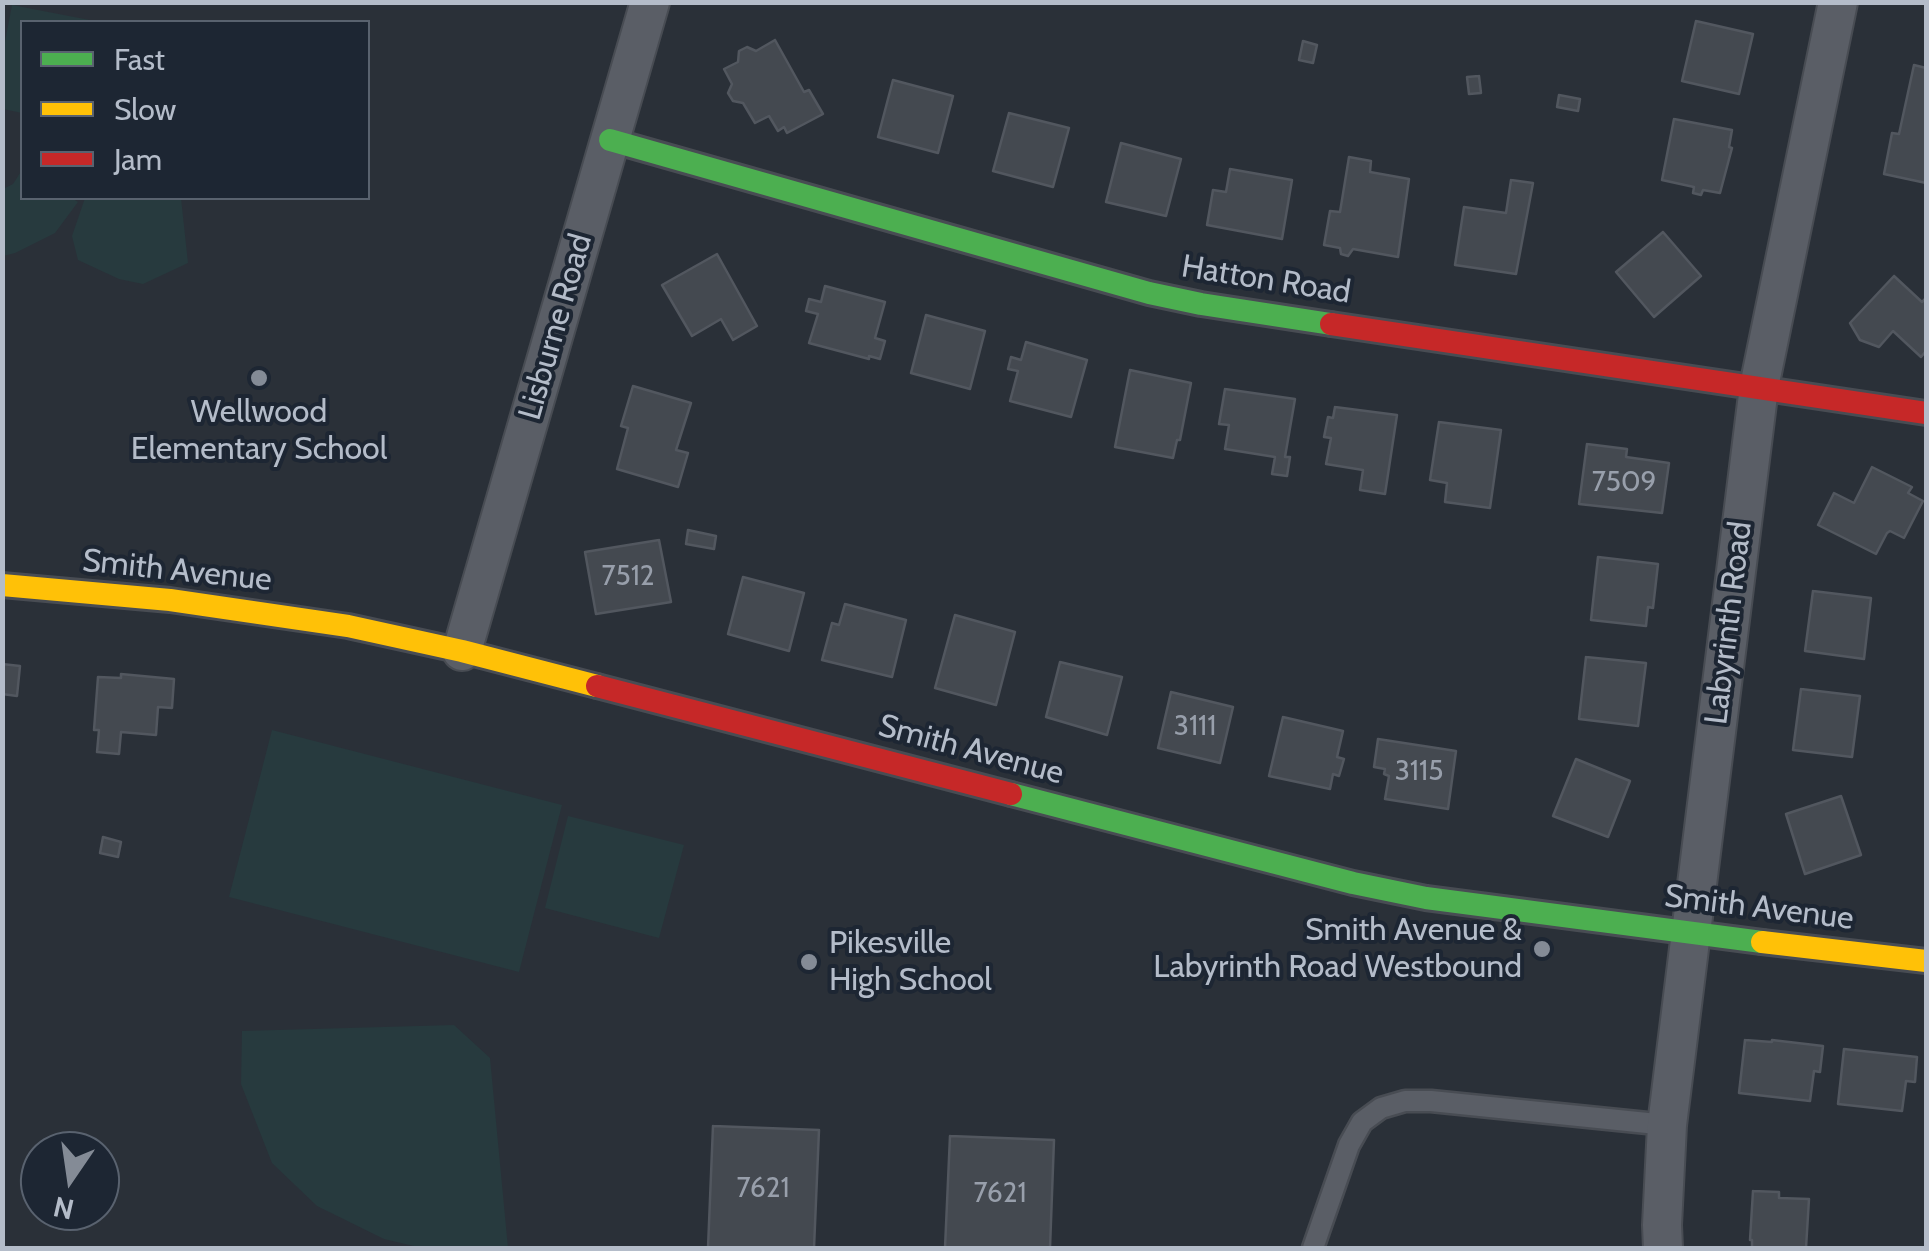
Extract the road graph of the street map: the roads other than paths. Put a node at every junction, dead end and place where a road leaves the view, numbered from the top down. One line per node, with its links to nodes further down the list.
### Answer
1 (650, 2): 3 (street, Lisburne Road)
2 (1838, 2): 4 (street, Labyrinth Road)
3 (610, 140): 4 (main road, Hatton Road); 7 (street, Lisburne Road)
4 (1759, 387): 5 (main road, Hatton Road); 8 (street, Labyrinth Road)
5 (1926, 413)
6 (2, 585): 7 (main road, Smith Avenue)
7 (462, 651): 8 (main road, Smith Avenue)
8 (1690, 934): 9 (main road, Smith Avenue); 10 (street, Labyrinth Road)
9 (1926, 960)
10 (1667, 1125): 11 (lane); 12 (street, Labyrinth Road)
11 (1313, 1248)
12 (1663, 1248)

